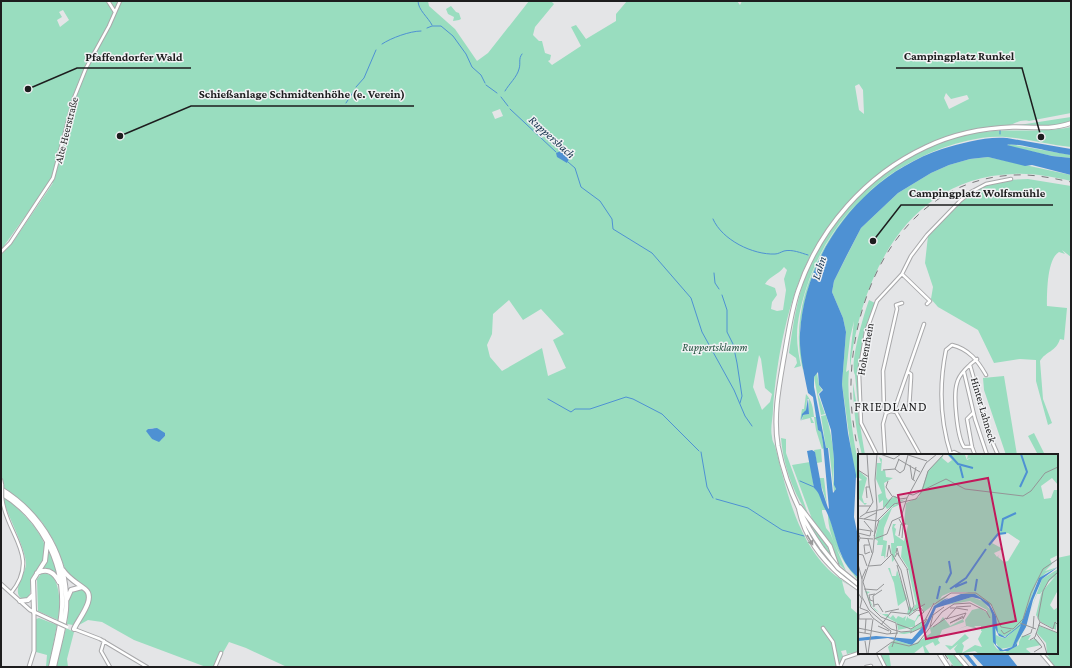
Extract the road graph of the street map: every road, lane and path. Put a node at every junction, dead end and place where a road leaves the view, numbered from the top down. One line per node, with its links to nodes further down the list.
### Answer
1 (108, 1): 3 (street)
2 (120, 1): 3 (street, Alte Heerstraße)
3 (115, 12): 6 (street, Alte Heerstraße)
4 (1071, 124): 32 (main road)
5 (1011, 178): 7 (street, Hohenrhein)
6 (1, 252)
7 (902, 274): 9 (street); 21 (street, Hohenrhein)
8 (902, 303): 18 (street)
9 (927, 304)
10 (924, 324): 13 (street)
11 (977, 359): 12 (street, Hinter Lahneck); 15 (street); 24 (street)
12 (970, 365): 14 (street, Hinter Lahneck); 27 (street, Hinter Lahneck)
13 (908, 372): 16 (street); 17 (street)
14 (964, 372): 19 (street, Hinter Lahneck); 20 (street, Hinter Lahneck)
15 (986, 375)
16 (909, 409)
17 (894, 411): 18 (street); 23 (street)
18 (886, 413): 22 (street)
19 (973, 413): 20 (street, Hinter Lahneck); 26 (street, Hinter Lahneck)
20 (972, 447): 25 (street, Hinter Lahneck)
21 (877, 454)
22 (885, 454)
23 (919, 454)
24 (951, 454)
25 (976, 454)
26 (987, 454)
27 (998, 454)
28 (1, 480): 29 (street)
29 (1, 487): 31 (street, bridge); 34 (highway)
30 (1, 493): 33 (highway)
31 (2, 498): 42 (street)
32 (797, 503): 36 (main road); 36 (main road, one-way to 36); 38 (main road, bridge)
33 (47, 541): 35 (highway); 39 (highway)
34 (62, 568): 40 (highway); 45 (highway)
35 (37, 573): 39 (highway); 43 (highway)
36 (842, 576): 41 (street)
37 (1, 584): 42 (street)
38 (858, 584)
39 (61, 587): 58 (highway)
40 (82, 587): 45 (highway); 48 (highway)
41 (858, 588)
42 (11, 593): 44 (street)
43 (33, 595): 44 (highway); 46 (highway)
44 (20, 601): 46 (street)
45 (66, 603): 59 (highway)
46 (34, 612): 48 (street, bridge); 57 (street)
47 (823, 628): 62 (street)
48 (74, 629): 49 (street)
49 (104, 641): 56 (street); 60 (street)
50 (221, 653): 61 (street)
51 (858, 653): 62 (street)
52 (878, 654): 63 (street)
53 (940, 654): 64 (main road)
54 (956, 654): 65 (street)
55 (1042, 654): 66 (street)
56 (146, 666)
57 (30, 667)
58 (51, 667)
59 (54, 667)
60 (110, 667)
61 (215, 667)
62 (839, 667)
63 (885, 667)
64 (948, 667)
65 (967, 667)
66 (1053, 667)

